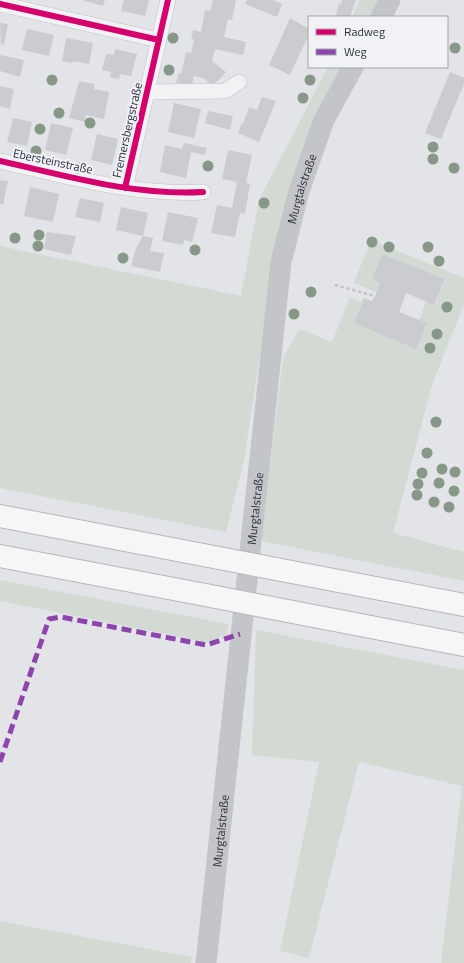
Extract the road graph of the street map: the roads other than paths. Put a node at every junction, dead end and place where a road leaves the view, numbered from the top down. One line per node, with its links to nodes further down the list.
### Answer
1 (168, 0): 5 (street, Fremersbergstraße)
2 (390, 0): 4 (main road)
3 (0, 4): 5 (street)
4 (382, 16)
5 (159, 40): 8 (street, Fremersbergstraße)
6 (352, 68): 16 (main road, Murgtalstraße)
7 (239, 82): 8 (street, Fremersbergstraße)
8 (147, 92): 10 (street, Fremersbergstraße)
9 (0, 161): 10 (street, Ebersteinstraße)
10 (125, 188): 11 (street, Fremersbergstraße)
11 (203, 192)
12 (0, 516): 14 (highway, bridge)
13 (0, 556): 15 (highway, bridge)
14 (464, 605)
15 (464, 645)
16 (206, 963)

